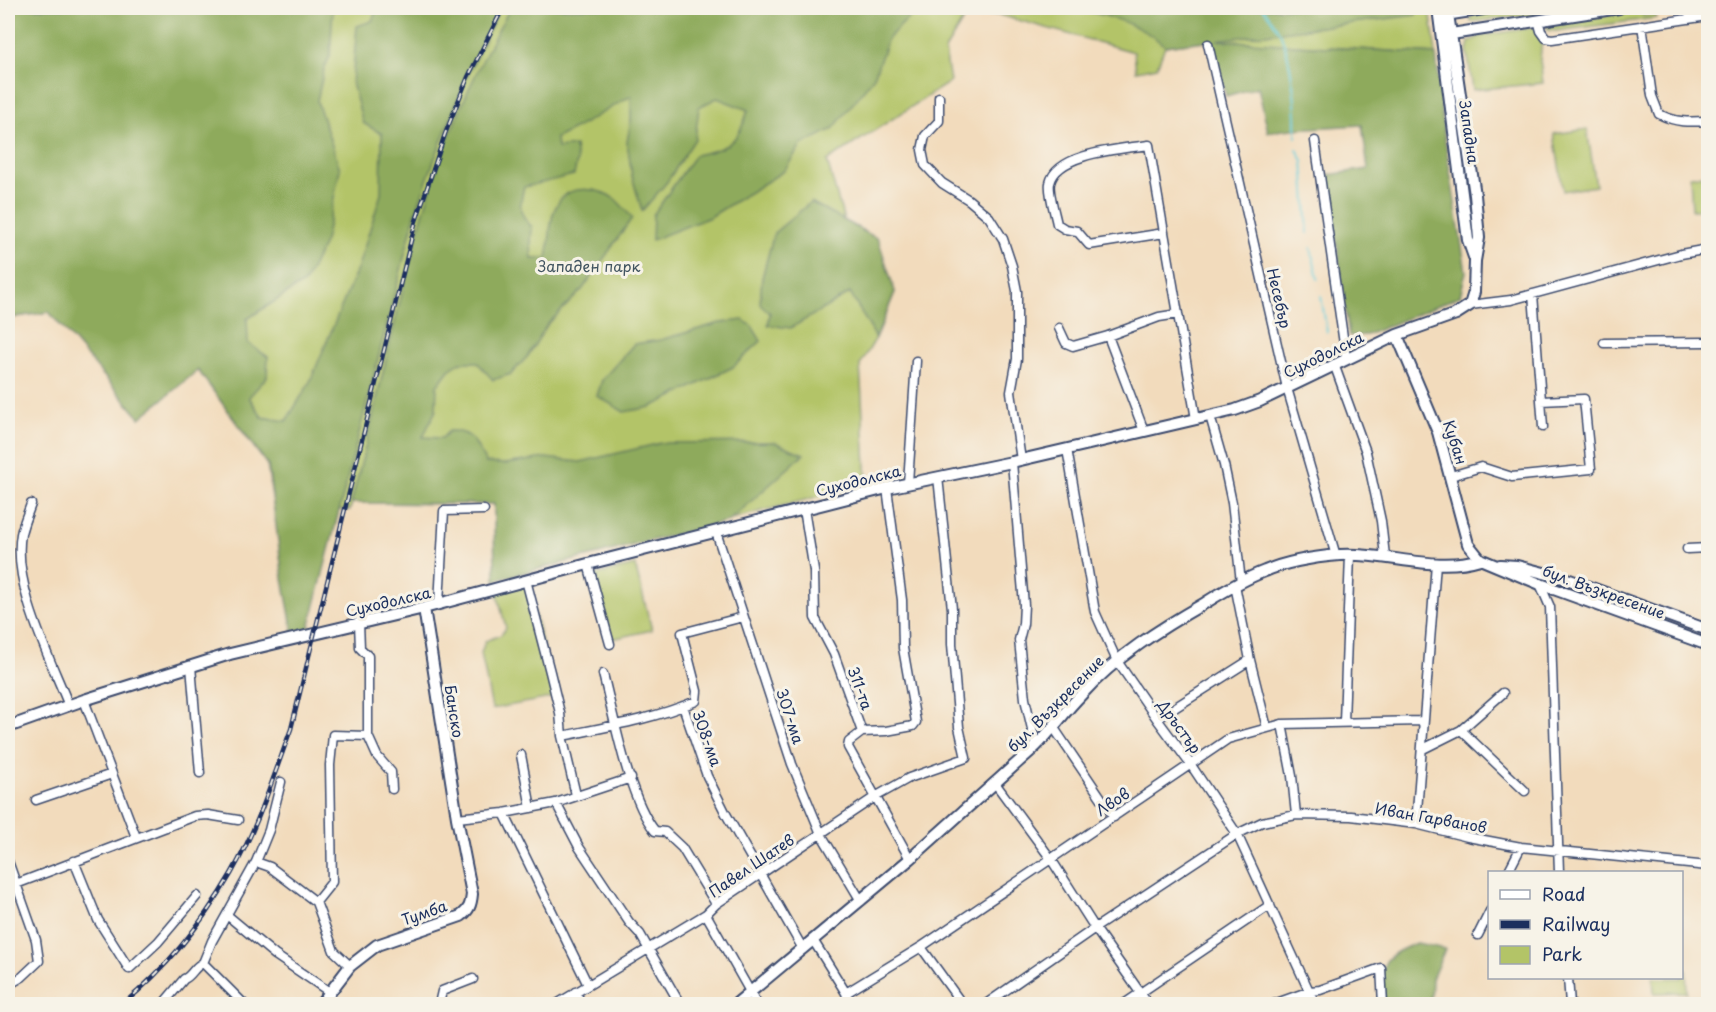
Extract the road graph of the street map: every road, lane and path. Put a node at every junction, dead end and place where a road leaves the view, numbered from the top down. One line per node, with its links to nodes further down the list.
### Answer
1 (1490, 8): 3 (street)
2 (1619, 8): 5 (street)
3 (1443, 11): 7 (street, Западна)
4 (1708, 15): 6 (street)
5 (1538, 20): 6 (street); 7 (street)
6 (1642, 26): 10 (street)
7 (1446, 35): 15 (street, Западна)
8 (1208, 44): 25 (street, Несебър)
9 (939, 97): 32 (street)
10 (1708, 121)
11 (1315, 141): 22 (street)
12 (1164, 233): 12 (street); 16 (street)
13 (1708, 249): 14 (street, Суходолска)
14 (1533, 294): 15 (street, Суходолска); 26 (street)
15 (1470, 305): 18 (street, Суходолска)
16 (1178, 314): 19 (street); 28 (street)
17 (1059, 328): 19 (street)
18 (1397, 335): 22 (street, Суходолска); 33 (street, Кубан)
19 (1108, 336): 30 (street)
20 (1708, 342): 21 (street)
21 (1604, 343)
22 (1346, 358): 24 (street, Суходолска)
23 (916, 361): 35 (street)
24 (1334, 364): 25 (street, Суходолска); 45 (street)
25 (1287, 388): 27 (street, Суходолска); 44 (street, Несебър)
26 (1541, 401): 29 (street); 33 (street)
27 (1210, 416): 28 (street, Суходолска); 50 (street)
28 (1196, 419): 30 (street, Суходолска)
29 (1543, 427)
30 (1144, 431): 31 (street, Суходолска)
31 (1067, 449): 32 (street, Суходолска); 60 (street, Дръстър)
32 (1016, 461): 34 (street, Суходолска); 79 (street)
33 (1451, 476): 46 (street, Кубан)
34 (938, 477): 35 (street, Суходолска); 91 (street, Павел Шатев)
35 (908, 483): 36 (street, Суходолска)
36 (888, 488): 38 (street, Суходолска); 76 (street)
37 (31, 504): 65 (street)
38 (804, 509): 40 (street, Суходолска); 76 (street, 311-та)
39 (484, 510): 52 (street)
40 (716, 532): 48 (street, Суходолска); 54 (street, 307-ма)
41 (1708, 548): 42 (street)
42 (1687, 549)
43 (1350, 555): 44 (street, бул. Възкресение); 45 (street, бул. Възкресение); 69 (street)
44 (1336, 556): 50 (street, бул. Възкресение)
45 (1385, 556): 47 (street, бул. Възкресение)
46 (1485, 562): 47 (street, бул. Възкресение); 51 (street, бул. Възкресение); 56 (street, бул. Възкресение)
47 (1436, 563): 68 (street)
48 (588, 564): 49 (street, Суходолска); 57 (street)
49 (526, 580): 52 (street, Суходолска); 78 (street)
50 (1238, 583): 59 (street); 60 (street, бул. Възкресение)
51 (1540, 584): 58 (street, бул. Възкресение); 105 (street)
52 (439, 604): 53 (street, Суходолска)
53 (424, 608): 55 (street, Суходолска); 98 (street, Банско)
54 (743, 616): 66 (street, 308-ма); 101 (street, 307-ма)
55 (359, 623): 61 (street, Суходолска); 77 (street)
56 (1708, 630)
57 (610, 644)
58 (1708, 645)
59 (1250, 660): 67 (street); 74 (street)
60 (1118, 661): 67 (street, Дръстър); 73 (street, бул. Възкресение)
61 (191, 666): 64 (street, Суходолска); 83 (street)
62 (603, 674): 70 (street)
63 (1503, 693): 75 (street)
64 (84, 700): 65 (street, Суходолска); 84 (street)
65 (69, 706): 72 (street, Суходолска)
66 (683, 706): 70 (street); 114 (street, 308-ма)
67 (1157, 719): 82 (street, Дръстър)
68 (1423, 721): 69 (street, Лвов); 80 (street)
69 (1344, 722): 71 (street, Лвов)
70 (616, 724): 78 (street); 85 (street)
71 (1282, 724): 74 (street, Лвов); 96 (street)
72 (8, 727)
73 (1054, 728): 79 (street, бул. Възкресение); 97 (street)
74 (1267, 728): 82 (street, Лвов)
75 (1461, 730): 80 (street); 89 (street)
76 (862, 732): 91 (street, 311-та)
77 (369, 736): 88 (street); 118 (street)
78 (562, 736): 90 (street)
79 (1036, 746): 87 (street, бул. Възкресение)
80 (1423, 749): 100 (street)
81 (521, 755): 94 (street)
82 (1191, 765): 97 (street, Лвов); 102 (street, Дръстър)
83 (200, 773)
84 (112, 774): 92 (street); 103 (street)
85 (631, 778): 90 (street); 119 (street)
86 (281, 782): 110 (street)
87 (994, 783): 106 (street, бул. Възкресение); 107 (street)
88 (392, 789)
89 (1525, 791)
90 (576, 795): 93 (street)
91 (875, 797): 101 (street, Павел Шатев); 106 (street, 311-та)
92 (36, 800)
93 (556, 803): 94 (street); 128 (street)
94 (531, 808): 95 (street)
95 (504, 813): 98 (street); 135 (street)
96 (1296, 815): 100 (street, Иван Гарванов); 102 (street, Иван Гарванов)
97 (1114, 817): 107 (street, Лвов)
98 (457, 818): 131 (street, Тумба)
99 (238, 820): 103 (street)
100 (1416, 824): 104 (street, Иван Гарванов)
101 (821, 834): 114 (street, Павел Шатев); 117 (street, 307-ма)
102 (1237, 834): 120 (street, Дръстър); 124 (street, Иван Гарванов)
103 (136, 837): 109 (street)
104 (1521, 847): 105 (street, Иван Гарванов); 112 (street)
105 (1558, 851): 111 (street, Иван Гарванов); 113 (street)
106 (910, 859): 117 (street, бул. Възкресение)
107 (1051, 859): 124 (street); 127 (street, Лвов)
108 (8, 861): 115 (street)
109 (74, 861): 115 (street); 116 (street)
110 (256, 862): 118 (street); 122 (street)
111 (1708, 866)
112 (1509, 871)
113 (1559, 871)
114 (759, 876): 119 (street, Павел Шатев); 129 (street, 308-ма)
115 (16, 884): 134 (street)
116 (197, 896)
117 (861, 901): 126 (street, бул. Възкресение)
118 (316, 902): 131 (street)
119 (716, 904): 121 (street, Павел Шатев)
120 (1270, 905): 136 (street, Дръстър); 141 (street)
121 (705, 914): 128 (street, Павел Шатев); 139 (street)
122 (227, 915): 130 (street); 138 (street)
123 (1488, 915): 125 (street)
124 (1095, 928): 141 (street); 153 (street, Иван Гарванов)
125 (1478, 935)
126 (813, 940): 129 (street, бул. Възкресение); 140 (street)
127 (921, 947): 140 (street, Лвов); 152 (street)
128 (649, 949): 135 (street, Павел Шатев); 148 (street)
129 (803, 949): 139 (street, бул. Възкресение)
130 (203, 963): 142 (street); 143 (street)
131 (350, 966): 138 (street, Тумба)
132 (472, 979): 145 (street)
133 (1568, 979): 159 (street)
134 (8, 985)
135 (588, 985): 137 (street, Павел Шатев)
136 (1310, 991): 156 (street); 157 (street, Дръстър); 158 (street)
137 (575, 992): 146 (street, Павел Шатев); 147 (street)
138 (331, 993): 144 (street, Тумба)
139 (751, 993): 149 (street, бул. Възкресение); 150 (street)
140 (846, 993): 151 (street)
141 (1140, 994): 154 (street); 155 (street)
142 (163, 1005)
143 (244, 1005)
144 (321, 1005)
145 (439, 1005)
146 (557, 1005)
147 (582, 1005)
148 (680, 1005)
149 (736, 1005)
150 (757, 1005)
151 (849, 1005)
152 (963, 1005)
153 (986, 1005)
154 (1124, 1005)
155 (1148, 1005)
156 (1274, 1005)
157 (1315, 1005)
158 (1383, 1005)
159 (1570, 1005)

